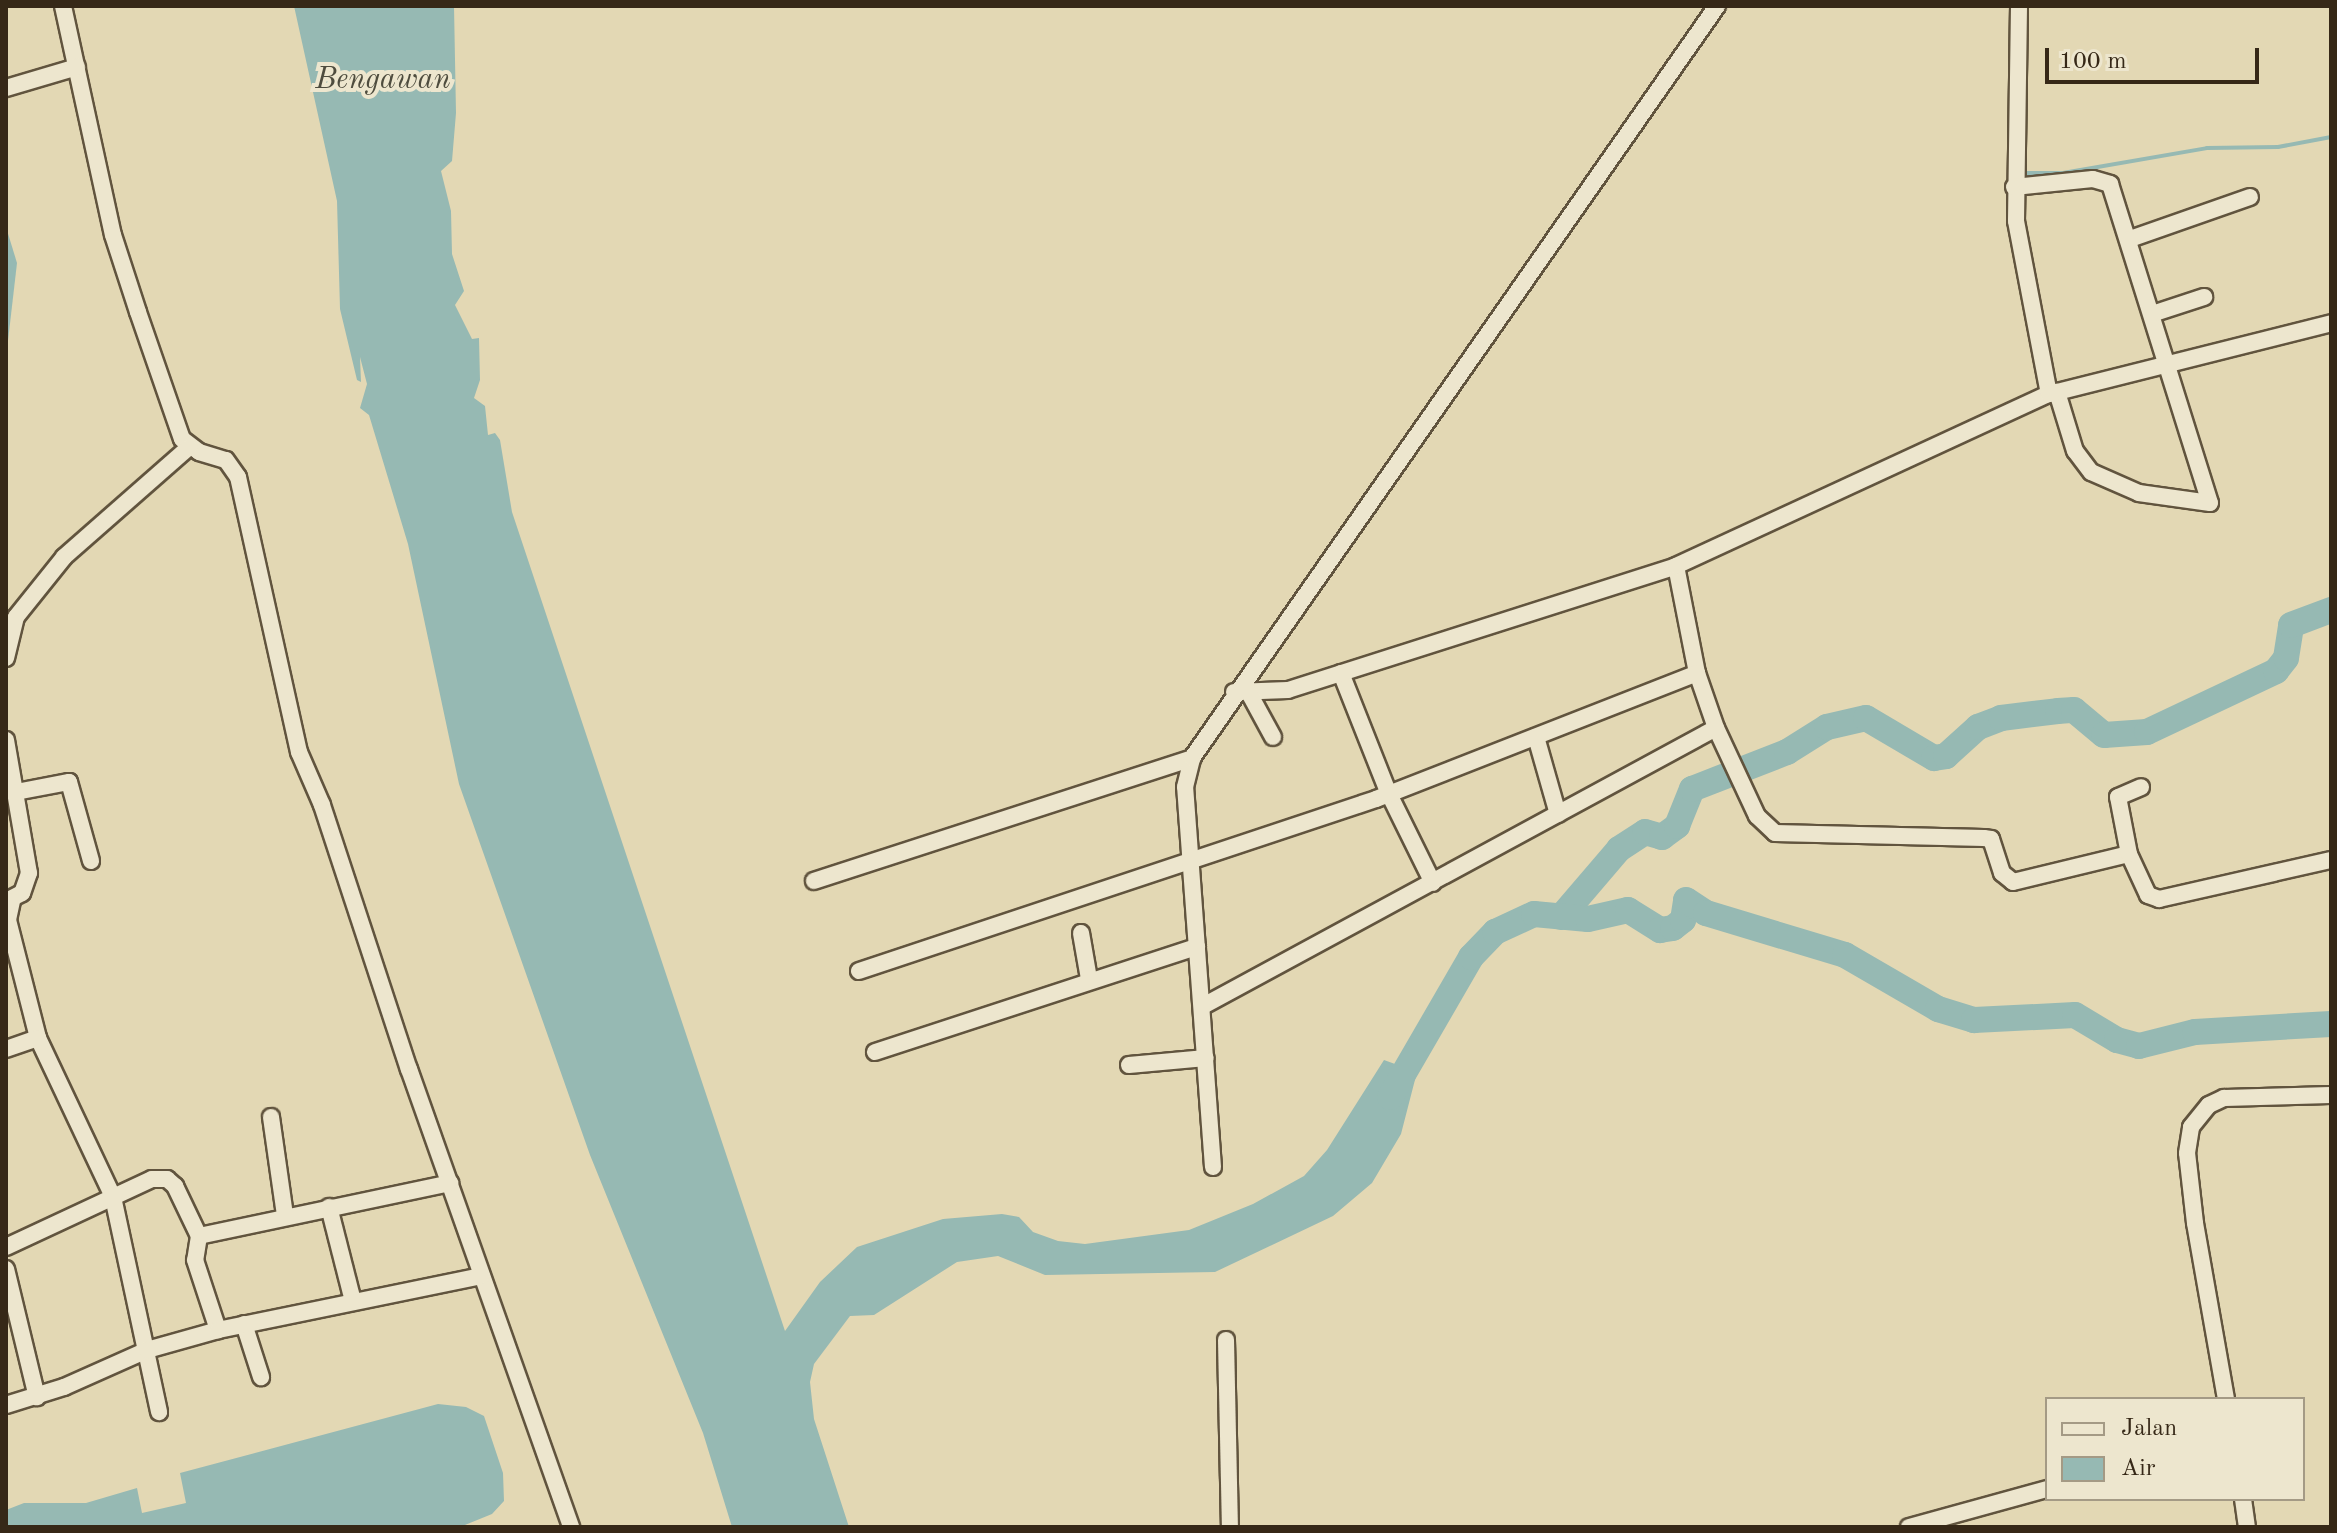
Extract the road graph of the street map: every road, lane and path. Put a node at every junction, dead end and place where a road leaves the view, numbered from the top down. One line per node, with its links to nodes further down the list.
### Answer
1 (63, 6): 4 (street)
2 (1717, 6): 20 (street)
3 (2019, 6): 6 (street)
4 (77, 67): 5 (street); 14 (street)
5 (6, 88)
6 (2019, 187): 8 (street); 13 (street)
7 (2250, 197): 8 (street)
8 (2130, 239): 10 (street)
9 (2204, 297): 10 (street)
10 (2152, 314): 12 (street)
11 (2331, 323): 12 (street)
12 (2167, 363): 13 (street); 13 (street)
13 (2053, 393): 15 (street)
14 (189, 447): 16 (street); 50 (street)
15 (1676, 566): 18 (street); 19 (street)
16 (8, 634): 17 (street)
17 (6, 658)
18 (1341, 673): 20 (street); 28 (street)
19 (1697, 673): 21 (street); 23 (street)
20 (1242, 693): 22 (street); 25 (street)
21 (1716, 728): 29 (street); 30 (street)
22 (1273, 737)
23 (1536, 737): 28 (street); 29 (street)
24 (6, 740): 27 (street)
25 (1192, 758): 33 (street); 34 (street)
26 (2141, 787): 30 (street)
27 (16, 792): 32 (street); 36 (street)
28 (1389, 794): 33 (street); 35 (street)
29 (1558, 814): 35 (street)
30 (2129, 854): 31 (street)
31 (2331, 860)
32 (91, 861)
33 (1191, 861): 38 (street); 39 (street)
34 (814, 881)
35 (1433, 883): 41 (street)
36 (9, 901): 42 (street)
37 (1081, 933): 40 (street)
38 (1197, 947): 40 (street); 41 (street)
39 (859, 971)
40 (1089, 979): 44 (street)
41 (1203, 1006): 45 (street)
42 (38, 1038): 43 (street); 51 (street)
43 (6, 1049)
44 (875, 1052)
45 (1206, 1058): 46 (street); 49 (street)
46 (1129, 1065)
47 (2331, 1095): 65 (street)
48 (271, 1117): 53 (street)
49 (1213, 1167)
50 (450, 1183): 52 (street); 57 (street)
51 (113, 1197): 54 (street); 55 (street); 62 (street)
52 (329, 1207): 53 (street); 58 (street)
53 (285, 1215): 54 (street)
54 (199, 1236): 60 (street)
55 (6, 1247)
56 (6, 1269): 64 (street)
57 (482, 1276): 58 (street); 70 (street)
58 (353, 1301): 59 (street)
59 (244, 1324): 60 (street); 63 (street)
60 (218, 1330): 62 (street)
61 (1226, 1340): 71 (street)
62 (147, 1350): 64 (street); 67 (street)
63 (261, 1377)
64 (37, 1397): 66 (street)
65 (2226, 1397)
66 (6, 1405)
67 (159, 1412)
68 (2045, 1490): 72 (street)
69 (2243, 1501): 73 (street)
70 (571, 1527)
71 (1230, 1527)
72 (1909, 1527)
73 (2247, 1527)

